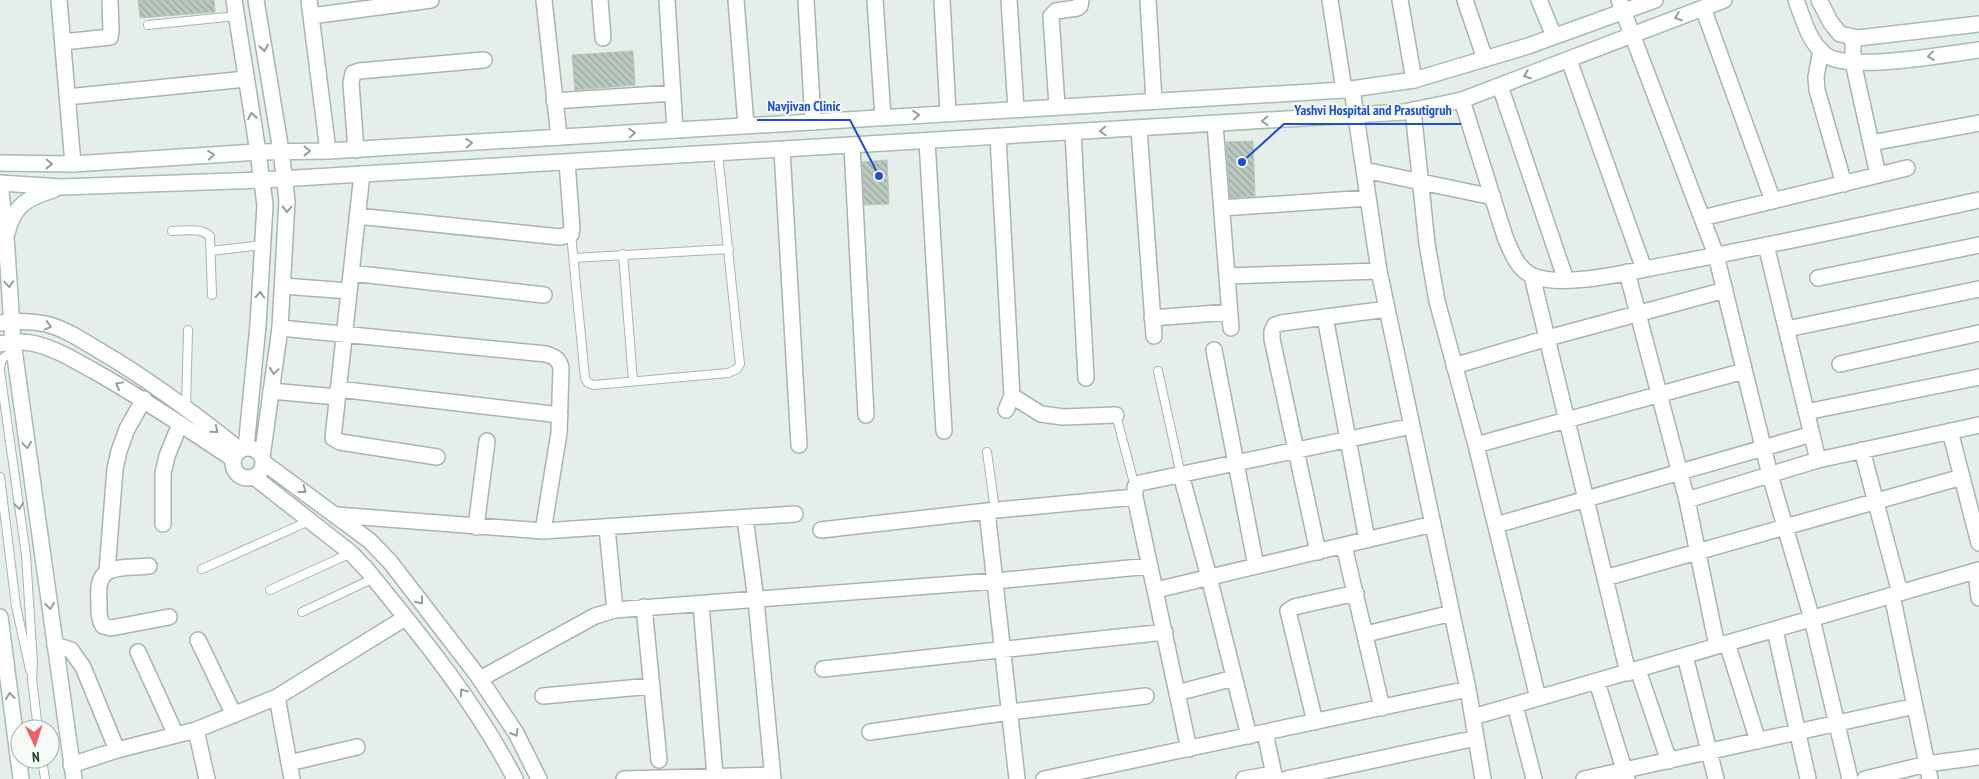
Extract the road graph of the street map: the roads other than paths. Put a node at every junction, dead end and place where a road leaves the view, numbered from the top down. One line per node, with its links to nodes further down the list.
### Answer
1 (59, 0): 36 (street)
2 (110, 0): 36 (street)
3 (234, 0): 28 (street)
4 (256, 0): 72 (street, one-way to 72)
5 (309, 0): 29 (street)
6 (430, 0): 25 (street)
7 (544, 0): 50 (street)
8 (600, 0): 35 (street)
9 (667, 0): 47 (street)
10 (736, 0): 61 (street)
11 (806, 0): 58 (street)
12 (876, 0): 57 (street)
13 (942, 0): 55 (street)
14 (1009, 0): 53 (street)
15 (1081, 0): 52 (street)
16 (1148, 0): 51 (street)
17 (1330, 0): 46 (street)
18 (1400, 0): 44 (street)
19 (1465, 0): 39 (street)
20 (1539, 0): 33 (street)
21 (1654, 0): 26 (street)
22 (1724, 0): 27 (street)
23 (1796, 0): 37 (street)
24 (1819, 0): 34 (street)
25 (345, 6): 29 (street)
26 (1621, 6): 32 (street); 33 (street)
27 (1703, 8): 32 (street, one-way to 32); 92 (street)
28 (236, 16): 31 (lane); 43 (street)
29 (311, 16): 73 (street)
30 (1979, 24): 34 (street)
31 (148, 25)
32 (1633, 35): 41 (street); 95 (street)
33 (1554, 36): 39 (street)
34 (1853, 36): 42 (street)
35 (603, 38)
36 (63, 42): 48 (street)
37 (1821, 50): 42 (street); 87 (street)
38 (1979, 50): 42 (street, one-way to 42)
39 (1484, 59): 44 (street)
40 (484, 60): 70 (street)
41 (1569, 60): 45 (street, one-way to 45); 107 (street)
42 (1853, 62): 68 (street)
43 (246, 79): 48 (street); 74 (street, one-way to 43)
44 (1414, 80): 46 (street)
45 (1500, 86): 49 (street); 114 (street)
46 (1348, 89): 51 (street); 56 (street)
47 (673, 93): 50 (street); 63 (street)
48 (67, 97): 78 (street)
49 (1462, 100): 54 (street); 89 (street)
50 (554, 101): 65 (street)
51 (1154, 101): 52 (street)
52 (1057, 106): 53 (street)
53 (1016, 109): 55 (street)
54 (1413, 110): 56 (street); 85 (street)
55 (948, 113): 57 (street, one-way to 55)
56 (1356, 116): 60 (street, one-way to 60); 80 (street)
57 (883, 117): 58 (street)
58 (813, 122): 61 (street)
59 (1979, 123): 68 (street)
60 (1215, 124): 62 (street); 93 (street)
61 (746, 126): 63 (street)
62 (1139, 129): 64 (street, one-way to 64); 125 (street)
63 (675, 130): 65 (street, one-way to 63)
64 (1073, 132): 66 (street); 144 (street)
65 (559, 137): 70 (street, one-way to 65)
66 (998, 137): 67 (street); 154 (street)
67 (927, 141): 69 (street); 159 (street)
68 (1871, 143): 82 (street)
69 (852, 146): 71 (street); 152 (street)
70 (356, 150): 73 (street)
71 (782, 150): 75 (street); 164 (street)
72 (282, 151): 73 (street, one-way to 73); 74 (street); 83 (street)
73 (328, 151)
74 (258, 152): 78 (street, one-way to 74); 84 (street)
75 (718, 153): 76 (street); 102 (lane)
76 (567, 162): 81 (street); 97 (street)
77 (0, 163): 78 (street, one-way to 78)
78 (73, 164)
79 (1908, 168): 82 (street)
80 (1364, 170): 85 (street); 90 (street)
81 (362, 174): 83 (street); 94 (street)
82 (1878, 175): 87 (street)
83 (285, 178): 84 (street); 115 (street, one-way to 115)
84 (262, 180): 88 (street); 99 (street)
85 (1421, 181): 89 (street); 139 (street)
86 (0, 183): 88 (street); 98 (street)
87 (1844, 184): 92 (street)
88 (61, 187): 98 (street)
89 (1493, 197): 112 (street)
90 (1368, 198): 93 (street); 108 (street)
91 (1979, 200): 100 (street)
92 (1773, 201): 95 (street)
93 (1222, 208): 111 (street)
94 (357, 216): 97 (street); 110 (street)
95 (1702, 218): 105 (street)
96 (172, 231): 103 (lane)
97 (571, 234): 106 (lane)
98 (6, 236): 127 (street, one-way to 127)
99 (263, 245): 103 (lane); 126 (street, one-way to 99)
100 (1766, 245): 105 (street); 131 (street)
101 (1979, 245): 113 (street)
102 (729, 249): 104 (lane); 145 (lane)
103 (211, 251): 119 (lane)
104 (623, 254): 106 (lane); 145 (lane)
105 (1716, 255): 107 (street); 117 (street)
106 (574, 258): 145 (lane)
107 (1644, 269): 109 (street)
108 (1379, 270): 111 (street); 121 (street)
109 (1627, 272): 114 (street); 123 (street)
110 (351, 273): 118 (street); 120 (street)
111 (1227, 276): 122 (street)
112 (1532, 276): 114 (street); 135 (street)
113 (1818, 278)
114 (1566, 280)
115 (283, 286): 118 (street); 128 (street)
116 (1979, 289): 131 (street)
117 (1725, 290): 123 (street); 142 (street)
118 (349, 291): 133 (street)
119 (212, 295)
120 (544, 295)
121 (1387, 310): 124 (street); 158 (street)
122 (1230, 312): 125 (street); 129 (street)
123 (1638, 313): 135 (street); 148 (street)
124 (1324, 317): 163 (street); 170 (street)
125 (1152, 318): 134 (street)
126 (258, 319): 128 (street); 168 (street)
127 (6, 322): 136 (street); 150 (street, one-way to 150)
128 (280, 325): 133 (street); 146 (street, one-way to 146)
129 (1232, 328)
130 (188, 330): 150 (lane)
131 (1787, 330): 151 (street)
132 (1979, 333): 138 (street)
133 (344, 334): 147 (street); 153 (street)
134 (1154, 336)
135 (1548, 338): 139 (street); 155 (street)
136 (9, 345): 140 (lane); 149 (street, one-way to 136); 233 (street, one-way to 233)
137 (1214, 350): 174 (street)
138 (1840, 364)
139 (1454, 366): 165 (street)
140 (0, 370): 241 (lane, one-way to 241)
141 (1158, 370): 176 (lane)
142 (1744, 371): 148 (street); 166 (street)
143 (1979, 377): 151 (street)
144 (1086, 378)
145 (632, 381)
146 (271, 392): 147 (street); 172 (street)
147 (338, 393): 153 (street); 171 (street)
148 (1659, 396): 155 (street); 175 (street)
149 (144, 399): 156 (street); 209 (street)
150 (186, 407): 168 (street, one-way to 168)
151 (1806, 412): 161 (street)
152 (866, 414)
153 (560, 415): 197 (street)
154 (1116, 415): 181 (lane)
155 (1567, 421): 165 (street); 182 (street)
156 (180, 424): 168 (street); 190 (street)
157 (1979, 425): 160 (street)
158 (1412, 426): 163 (street); 191 (street)
159 (944, 431)
160 (1950, 431): 167 (street); 180 (street)
161 (1812, 434): 166 (street); 173 (street)
162 (487, 440): 193 (street)
163 (1348, 440): 170 (street); 198 (street)
164 (799, 445)
165 (1476, 445): 192 (street)
166 (1763, 448): 175 (street); 177 (street)
167 (1862, 450): 173 (street); 184 (street)
168 (240, 452): 172 (street); 179 (street)
169 (987, 452): 185 (lane)
170 (1296, 452): 174 (street); 201 (street)
171 (437, 457)
172 (262, 460): 179 (street); 187 (street, one-way to 187)
173 (1818, 460): 177 (street)
174 (1236, 464): 176 (street); 206 (street)
175 (1679, 472): 182 (street); 183 (street)
176 (1181, 475): 181 (street); 210 (street)
177 (1770, 475): 183 (street); 195 (street)
178 (0, 477): 241 (lane)
179 (254, 477): 189 (street)
180 (1962, 477): 184 (street); 199 (street)
181 (1135, 492): 185 (street); 205 (street)
182 (1586, 499): 192 (street); 212 (street)
183 (1687, 500): 202 (street)
184 (1875, 501): 195 (street); 217 (street)
185 (991, 510): 196 (street); 213 (street)
186 (795, 514): 188 (street)
187 (336, 515): 193 (street); 242 (street, one-way to 242)
188 (746, 518): 194 (street); 219 (street)
189 (309, 521): 203 (street); 207 (lane)
190 (163, 524)
191 (1433, 524): 198 (street); 224 (street)
192 (1496, 525): 250 (street)
193 (476, 527): 197 (street)
194 (607, 528): 197 (street); 222 (street)
195 (1785, 528): 202 (street); 228 (street)
196 (821, 530)
197 (543, 531)
198 (1367, 540): 200 (street)
199 (1979, 543)
200 (1344, 546): 201 (street); 216 (street)
201 (1318, 552): 206 (street)
202 (1697, 552): 212 (street); 234 (street)
203 (351, 553): 211 (street); 214 (lane)
204 (149, 566): 209 (street)
205 (1150, 566): 213 (street); 215 (street)
206 (1256, 566): 210 (street)
207 (202, 569)
208 (1978, 570): 217 (street); 218 (street)
209 (107, 571): 226 (street)
210 (1209, 577): 215 (street); 240 (street)
211 (374, 578): 223 (lane); 227 (street)
212 (1605, 578): 239 (street)
213 (996, 581): 219 (street); 235 (street)
214 (270, 590)
215 (1156, 590): 230 (street)
216 (1356, 593): 231 (street); 258 (street)
217 (1896, 594): 228 (street); 252 (street)
218 (1979, 598)
219 (756, 600): 220 (street); 280 (street)
220 (701, 604): 221 (street); 279 (street)
221 (644, 607): 222 (street); 244 (street)
222 (615, 610): 242 (street)
223 (302, 612)
224 (1452, 613): 231 (street); 245 (street)
225 (0, 617): 285 (street, one-way to 225)
226 (169, 618)
227 (406, 618): 249 (street); 288 (street, one-way to 227)
228 (1812, 619): 229 (street); 259 (street)
229 (1775, 630): 234 (street); 262 (street)
230 (1164, 632): 235 (street); 246 (street)
231 (1366, 634): 253 (street)
232 (198, 640): 255 (street)
233 (55, 645): 270 (street); 276 (street)
234 (1722, 645): 237 (street); 267 (street)
235 (1003, 648): 238 (street); 254 (street)
236 (138, 652): 264 (street)
237 (1685, 656): 239 (street); 271 (street)
238 (823, 669)
239 (1633, 671): 243 (street); 274 (street)
240 (1234, 678): 246 (street); 265 (street)
241 (32, 679): 257 (lane)
242 (480, 679): 289 (street, one-way to 289)
243 (1597, 682): 250 (street); 278 (street)
244 (652, 686): 247 (street); 273 (street)
245 (1468, 689): 253 (street); 256 (street)
246 (1177, 693): 269 (street)
247 (542, 696)
248 (1146, 696): 254 (street)
249 (277, 697): 255 (street); 275 (street)
250 (1538, 698): 251 (street)
251 (1515, 705): 256 (street); 294 (street)
252 (1915, 706): 259 (street); 277 (street)
253 (1382, 708): 258 (street)
254 (1010, 712): 261 (street); 291 (street)
255 (234, 715): 260 (street)
256 (1473, 717): 266 (street)
257 (37, 719)
258 (1314, 722): 263 (street)
259 (1837, 723): 262 (street); 298 (street)
260 (196, 730): 264 (street); 286 (street)
261 (870, 732)
262 (1797, 732): 267 (street); 297 (street)
263 (1265, 733): 265 (street); 282 (street)
264 (176, 735): 270 (street)
265 (1249, 736): 269 (street)
266 (1476, 738): 282 (street); 284 (street)
267 (1758, 741): 271 (street)
268 (357, 747): 275 (street)
269 (1189, 749): 281 (street)
270 (117, 750): 276 (street)
271 (1710, 751): 274 (street); 296 (street)
272 (1979, 757): 277 (street)
273 (659, 760)
274 (1669, 761): 278 (street)
275 (289, 762): 287 (street)
276 (73, 772)
277 (1928, 772): 299 (street)
278 (1625, 775): 295 (street)
279 (715, 776): 280 (street); 283 (street)
280 (772, 777)
281 (1066, 777): 292 (street)
282 (1278, 777): 293 (street)
283 (691, 778): 290 (street)
284 (1480, 778)
285 (21, 779)
286 (207, 779)
287 (292, 779)
288 (515, 779)
289 (539, 779)
290 (624, 779)
291 (1017, 779)
292 (1044, 779)
293 (1244, 779)
294 (1534, 779)
295 (1584, 779)
296 (1716, 779)
297 (1808, 779)
298 (1850, 779)
299 (1865, 779)

